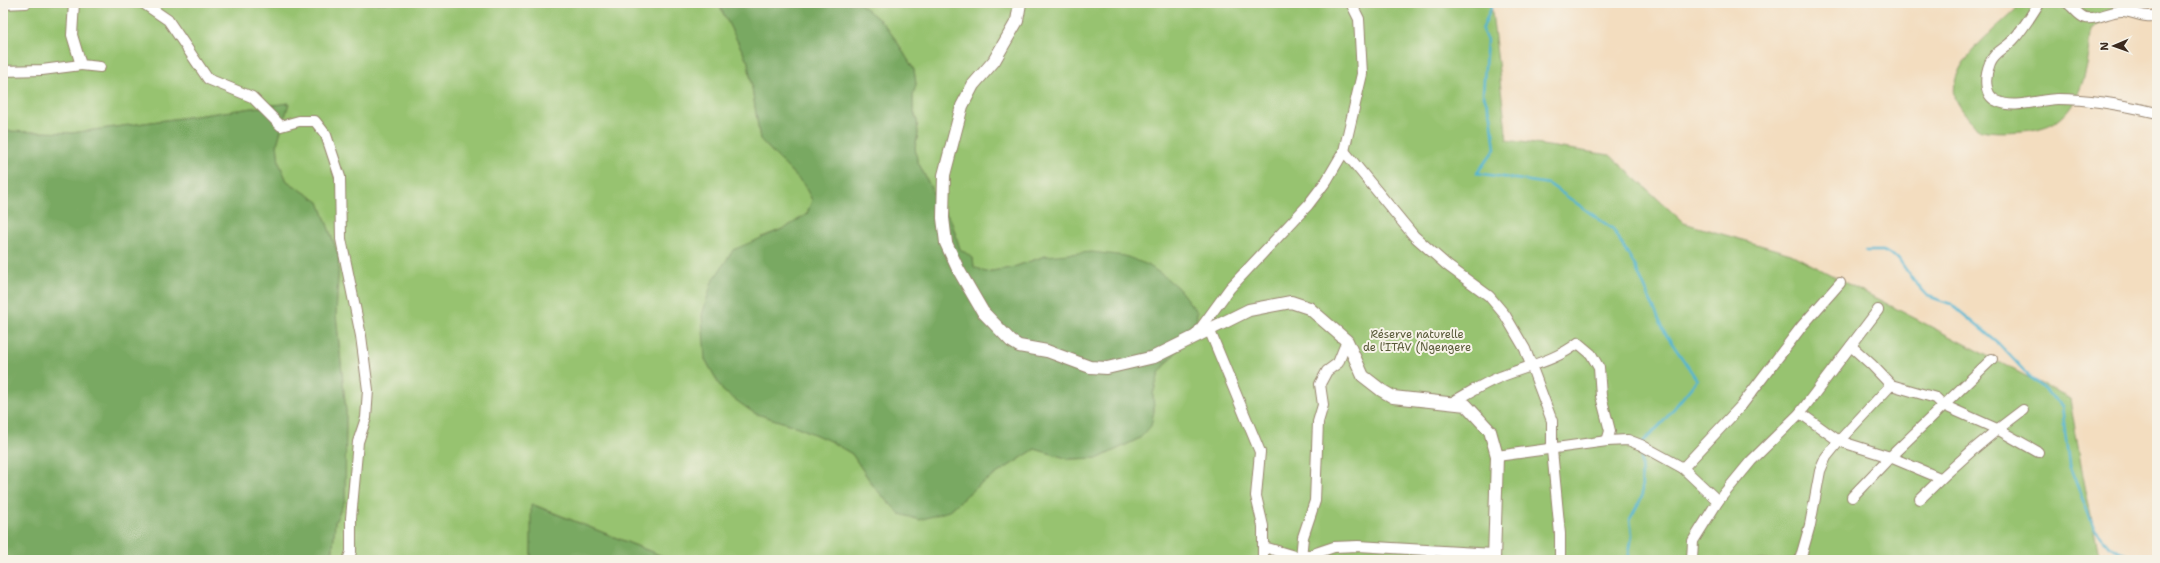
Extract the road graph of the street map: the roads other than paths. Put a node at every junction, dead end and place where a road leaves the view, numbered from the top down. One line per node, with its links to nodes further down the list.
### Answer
1 (26, 3): 8 (street)
2 (74, 3): 10 (street)
3 (143, 3): 43 (street)
4 (1020, 3): 18 (street)
5 (1351, 3): 14 (street)
6 (2039, 3): 13 (street)
7 (2067, 3): 9 (street)
8 (3, 4)
9 (2157, 15)
10 (80, 65): 11 (street); 12 (street)
11 (100, 67)
12 (3, 71)
13 (2157, 113)
14 (1344, 151): 18 (street); 22 (street)
15 (1840, 282): 35 (street)
16 (1878, 310): 20 (street)
17 (1209, 329): 18 (street); 19 (street); 40 (street)
18 (1195, 336)
19 (1347, 341): 24 (street); 42 (street)
20 (1851, 346): 23 (street); 27 (street)
21 (1992, 359): 25 (street)
22 (1532, 367): 24 (street); 29 (street); 31 (street)
23 (1891, 385): 25 (street); 30 (street)
24 (1449, 404): 33 (street)
25 (1943, 405): 28 (street); 34 (street)
26 (2023, 410): 28 (street)
27 (1800, 414): 30 (street); 39 (street)
28 (1997, 429): 32 (street); 36 (street)
29 (1607, 441): 31 (street); 35 (street)
30 (1839, 441): 34 (street); 47 (street)
31 (1552, 450): 33 (street); 45 (street)
32 (2038, 452)
33 (1497, 456): 41 (street)
34 (1890, 457): 36 (street); 37 (street)
35 (1683, 468): 39 (street)
36 (1940, 478): 38 (street)
37 (1852, 497)
38 (1920, 499)
39 (1718, 501): 46 (street)
40 (1264, 547): 42 (street); 44 (street)
41 (1494, 557): 42 (street)
42 (1301, 558)
43 (348, 560)
44 (1263, 560)
45 (1560, 560)
46 (1692, 560)
47 (1800, 560)

